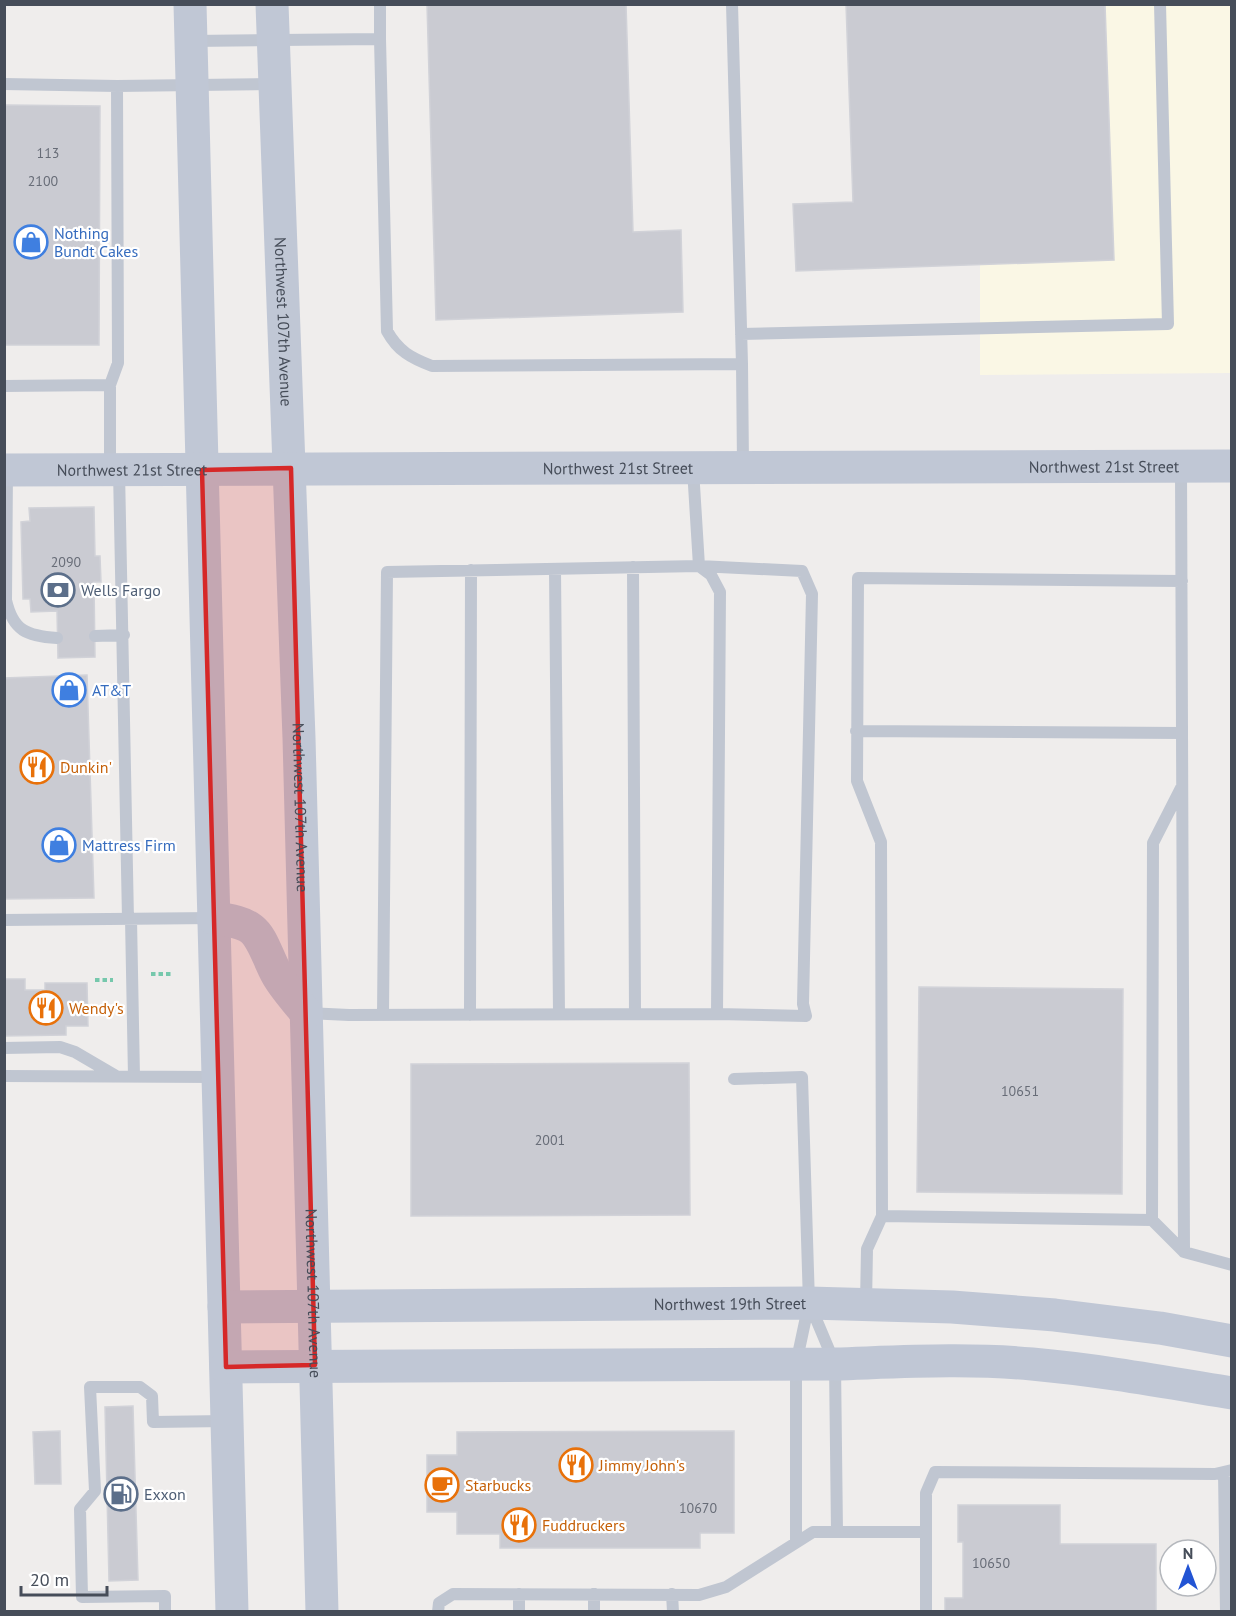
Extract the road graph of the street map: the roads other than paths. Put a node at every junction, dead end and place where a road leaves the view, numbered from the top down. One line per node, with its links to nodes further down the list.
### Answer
1 (190, 4): 8 (main road)
2 (272, 4): 7 (main road, Northwest 107th Avenue)
3 (380, 4): 6 (lane)
4 (732, 4): 13 (lane)
5 (1160, 4): 13 (lane)
6 (380, 39): 7 (lane); 14 (lane)
7 (273, 40): 8 (lane); 10 (main road, Northwest 107th Avenue)
8 (191, 41): 12 (main road)
9 (4, 84): 11 (lane)
10 (276, 84): 12 (lane); 21 (main road, Northwest 107th Avenue)
11 (117, 86): 12 (lane); 16 (lane)
12 (192, 86): 24 (main road)
13 (741, 334): 14 (lane)
14 (742, 364): 20 (lane)
15 (4, 386): 16 (lane)
16 (110, 386): 23 (lane)
17 (1181, 466): 18 (main road, Northwest 21st Street); 20 (main road, Northwest 21st Street); 29 (lane)
18 (1232, 466)
19 (693, 467): 20 (main road, Northwest 21st Street); 21 (main road, Northwest 21st Street); 25 (lane)
20 (743, 467)
21 (291, 468): 24 (main road, Northwest 21st Street); 39 (main road, Northwest 107th Avenue)
22 (5, 470): 23 (main road, Northwest 21st Street); 32 (lane)
23 (115, 470): 24 (main road, Northwest 21st Street); 30 (lane)
24 (202, 470): 36 (main road)
25 (699, 566): 26 (lane); 42 (lane); 42 (lane)
26 (633, 567): 27 (lane); 41 (lane)
27 (555, 569): 28 (lane); 40 (lane)
28 (471, 570): 43 (lane); 44 (lane)
29 (1182, 581): 33 (lane); 34 (lane)
30 (124, 635): 31 (lane); 37 (lane)
31 (95, 636)
32 (57, 638)
33 (856, 731): 34 (lane); 51 (lane)
34 (1182, 733): 35 (lane)
35 (1182, 784): 52 (lane); 53 (lane)
36 (213, 918): 37 (lane); 39 (main road); 49 (main road)
37 (129, 919): 38 (lane); 48 (lane)
38 (4, 920)
39 (306, 1013): 43 (lane); 57 (main road, Northwest 107th Avenue)
40 (559, 1014): 41 (lane); 44 (lane)
41 (634, 1014): 42 (lane)
42 (717, 1014)
43 (382, 1015): 44 (lane)
44 (470, 1015)
45 (4, 1048): 47 (lane)
46 (4, 1076): 47 (lane)
47 (117, 1077): 48 (lane)
48 (134, 1077): 49 (lane)
49 (217, 1077): 58 (main road)
50 (734, 1079): 55 (lane)
51 (882, 1216): 52 (lane); 56 (lane)
52 (1152, 1220): 53 (lane)
53 (1184, 1252): 54 (lane)
54 (1232, 1265)
55 (809, 1303): 56 (main road, Northwest 19th Street); 57 (main road, Northwest 19th Street); 60 (lane); 61 (lane)
56 (866, 1304): 59 (main road, Northwest 19th Street)
57 (314, 1305): 58 (main road, Northwest 19th Street); 62 (main road, Northwest 107th Avenue)
58 (224, 1307): 63 (main road)
59 (1232, 1341)
60 (796, 1364): 61 (main road); 62 (main road); 69 (lane)
61 (835, 1364): 64 (main road); 67 (lane)
62 (315, 1365): 63 (main road); 75 (main road, Northwest 107th Avenue)
63 (226, 1366): 65 (main road)
64 (1232, 1393)
65 (228, 1421): 73 (lane); 74 (main road)
66 (1228, 1471): 68 (lane); 81 (lane)
67 (837, 1532): 68 (lane); 69 (lane)
68 (926, 1532): 80 (lane)
69 (796, 1542): 72 (lane)
70 (519, 1594): 71 (lane); 76 (lane); 77 (lane)
71 (594, 1594): 72 (lane); 78 (lane)
72 (672, 1594): 79 (lane)
73 (165, 1611)
74 (232, 1611)
75 (322, 1611)
76 (438, 1611)
77 (519, 1611)
78 (594, 1611)
79 (673, 1611)
80 (926, 1611)
81 (1226, 1611)

